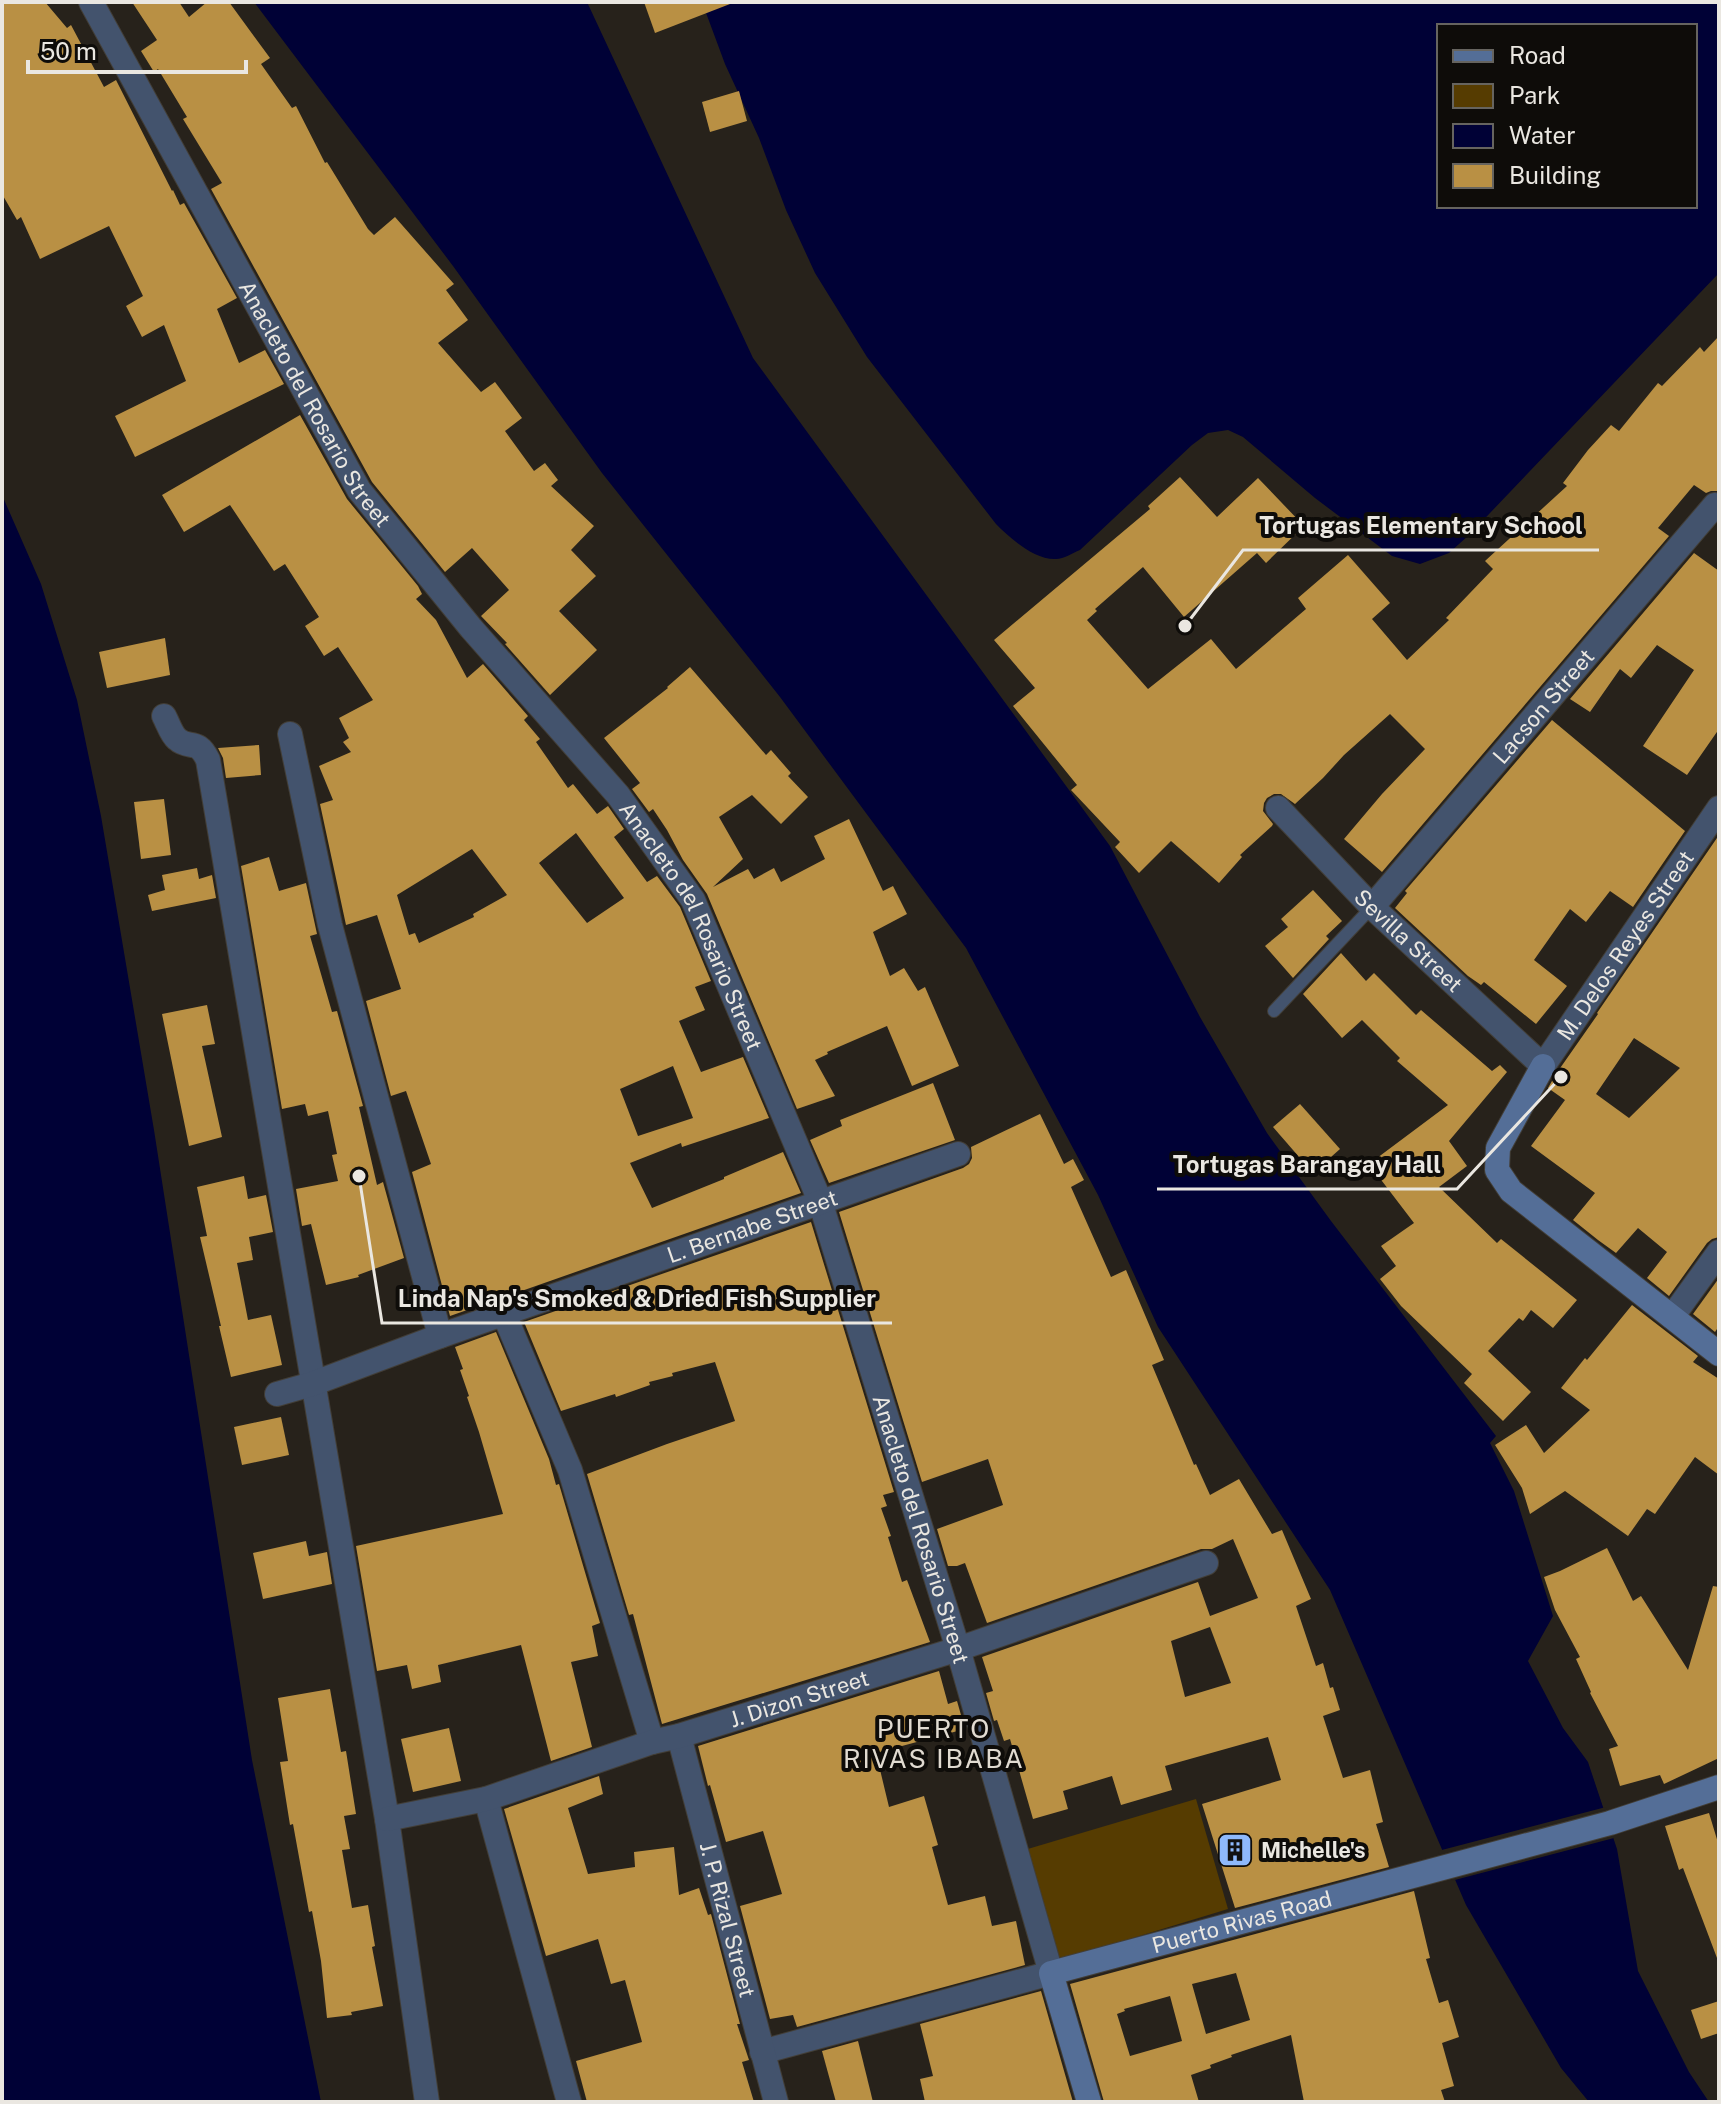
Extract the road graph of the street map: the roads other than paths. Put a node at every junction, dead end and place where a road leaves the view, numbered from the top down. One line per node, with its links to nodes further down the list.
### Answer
1 (91, 2): 11 (street, Anacleto del Rosario Street)
2 (1715, 505): 7 (street, Lacson Street)
3 (164, 716): 17 (street)
4 (290, 734): 15 (street)
5 (1278, 808): 7 (street, Sevilla Street)
6 (1719, 808): 9 (street, M. Delos Reyes Street)
7 (1372, 907): 8 (lane); 9 (street, Sevilla Street)
8 (1274, 1011)
9 (1543, 1066): 14 (street, M. Delos Reyes Street)
10 (958, 1154): 11 (street, L. Bernabe Street)
11 (820, 1201): 13 (street, L. Bernabe Street); 20 (street, Anacleto del Rosario Street)
12 (1719, 1252): 14 (street)
13 (504, 1314): 15 (street, L. Bernabe Street); 22 (street)
14 (1672, 1317): 16 (street, M. Delos Reyes Street)
15 (440, 1336): 17 (street, L. Bernabe Street)
16 (1719, 1354)
17 (312, 1384): 18 (street, L. Bernabe Street); 25 (street)
18 (277, 1394)
19 (1206, 1563): 20 (street, J. Dizon Street)
20 (958, 1649): 21 (street, J. Dizon Street); 26 (street, Anacleto del Rosario Street)
21 (679, 1736): 22 (street, J. Dizon Street); 27 (street, J. P. Rizal Street)
22 (652, 1742): 24 (street, J. Dizon Street)
23 (1719, 1787): 26 (street, Puerto Rivas Road)
24 (486, 1799): 25 (street, J. Dizon Street); 29 (street)
25 (387, 1819): 28 (street)
26 (1051, 1973): 27 (street, Puerto Rivas Road); 31 (street)
27 (762, 2052): 30 (street, J. P. Rizal Street)
28 (427, 2102)
29 (569, 2102)
30 (776, 2102)
31 (1089, 2102)

